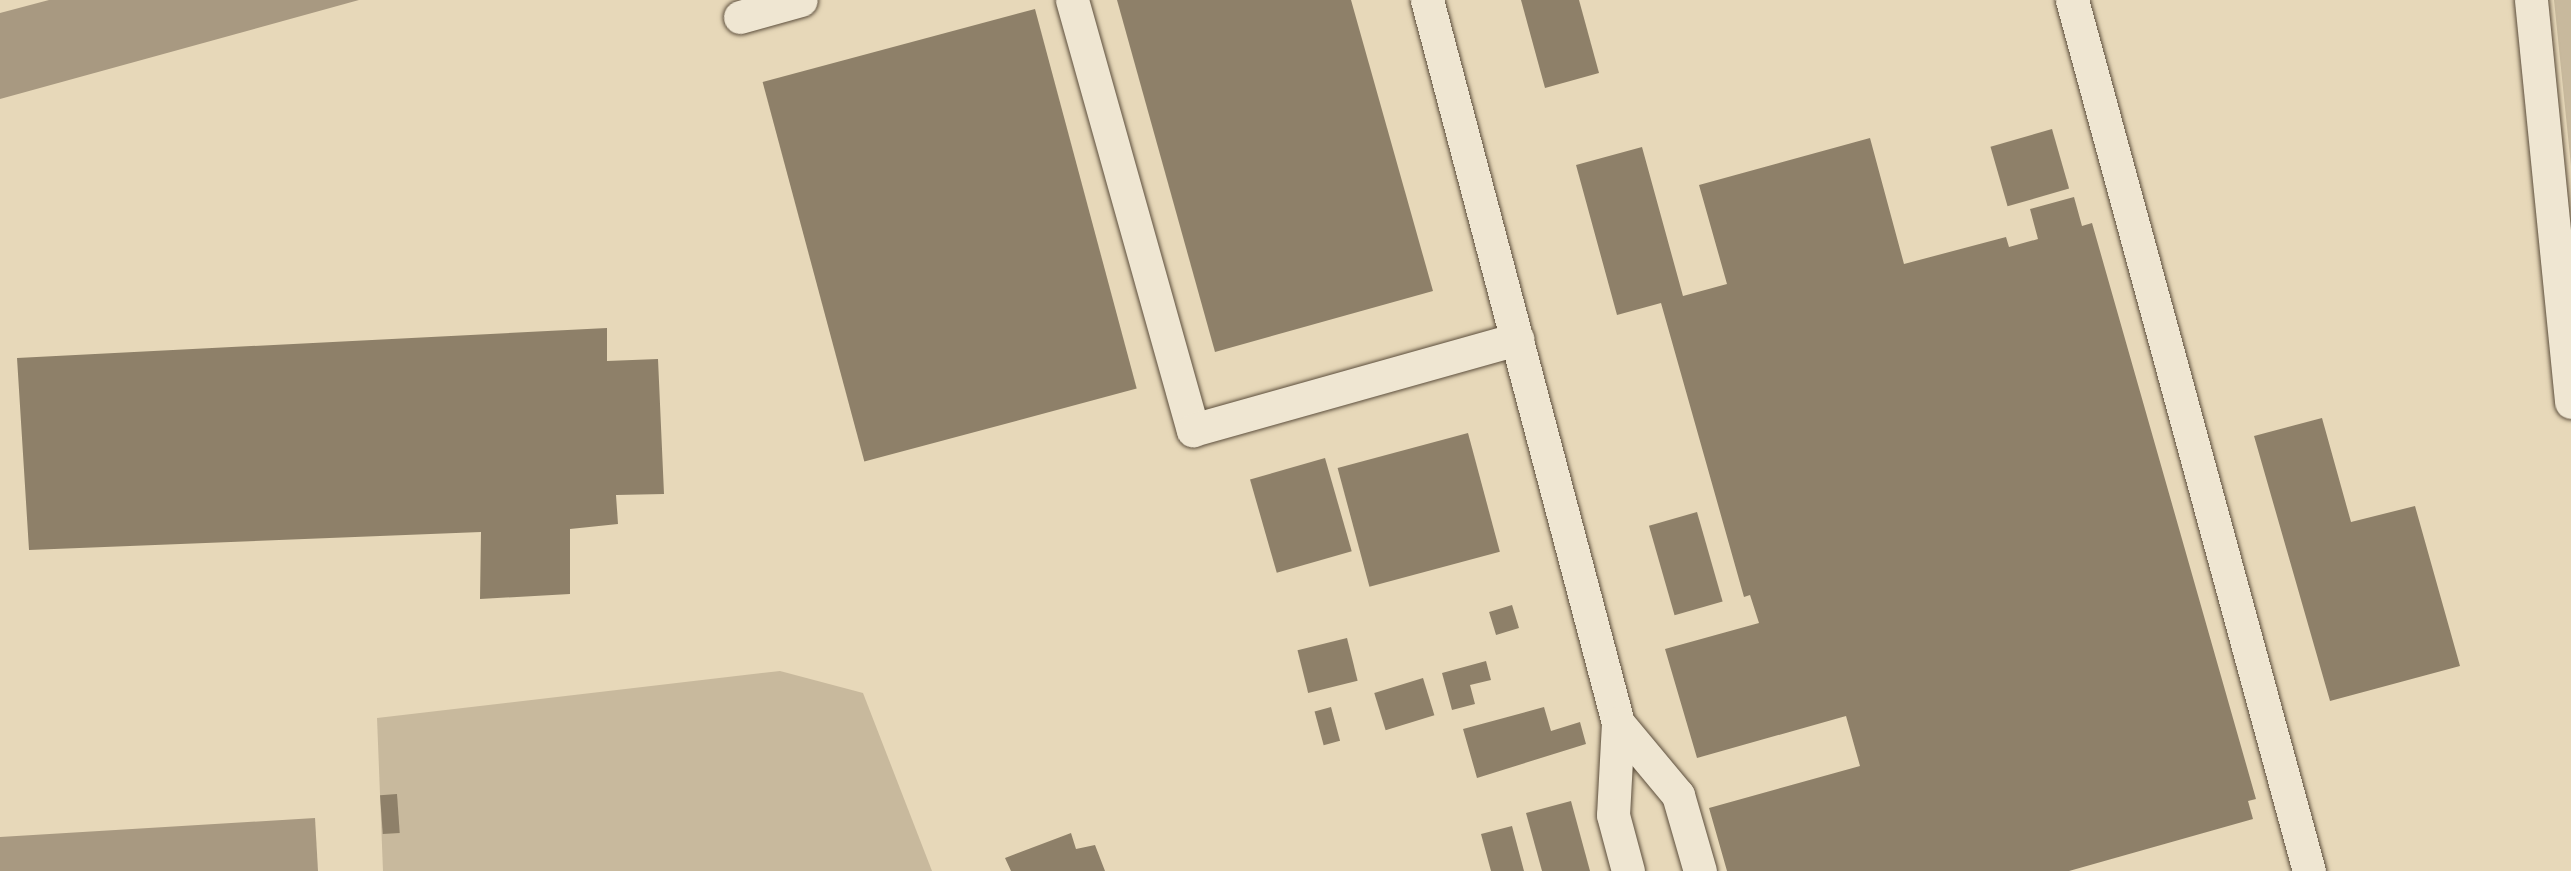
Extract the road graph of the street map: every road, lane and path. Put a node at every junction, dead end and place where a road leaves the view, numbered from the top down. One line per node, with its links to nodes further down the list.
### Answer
1 (801, 0): 6 (street)
2 (1072, 0): 7 (street)
3 (1427, 0): 7 (street)
4 (2072, 0): 12 (street)
5 (2531, 0): 8 (street)
6 (740, 17)
7 (1517, 339): 9 (street)
8 (2571, 402)
9 (1618, 723): 10 (street); 11 (street)
10 (1628, 871)
11 (1700, 871)
12 (2309, 871)

